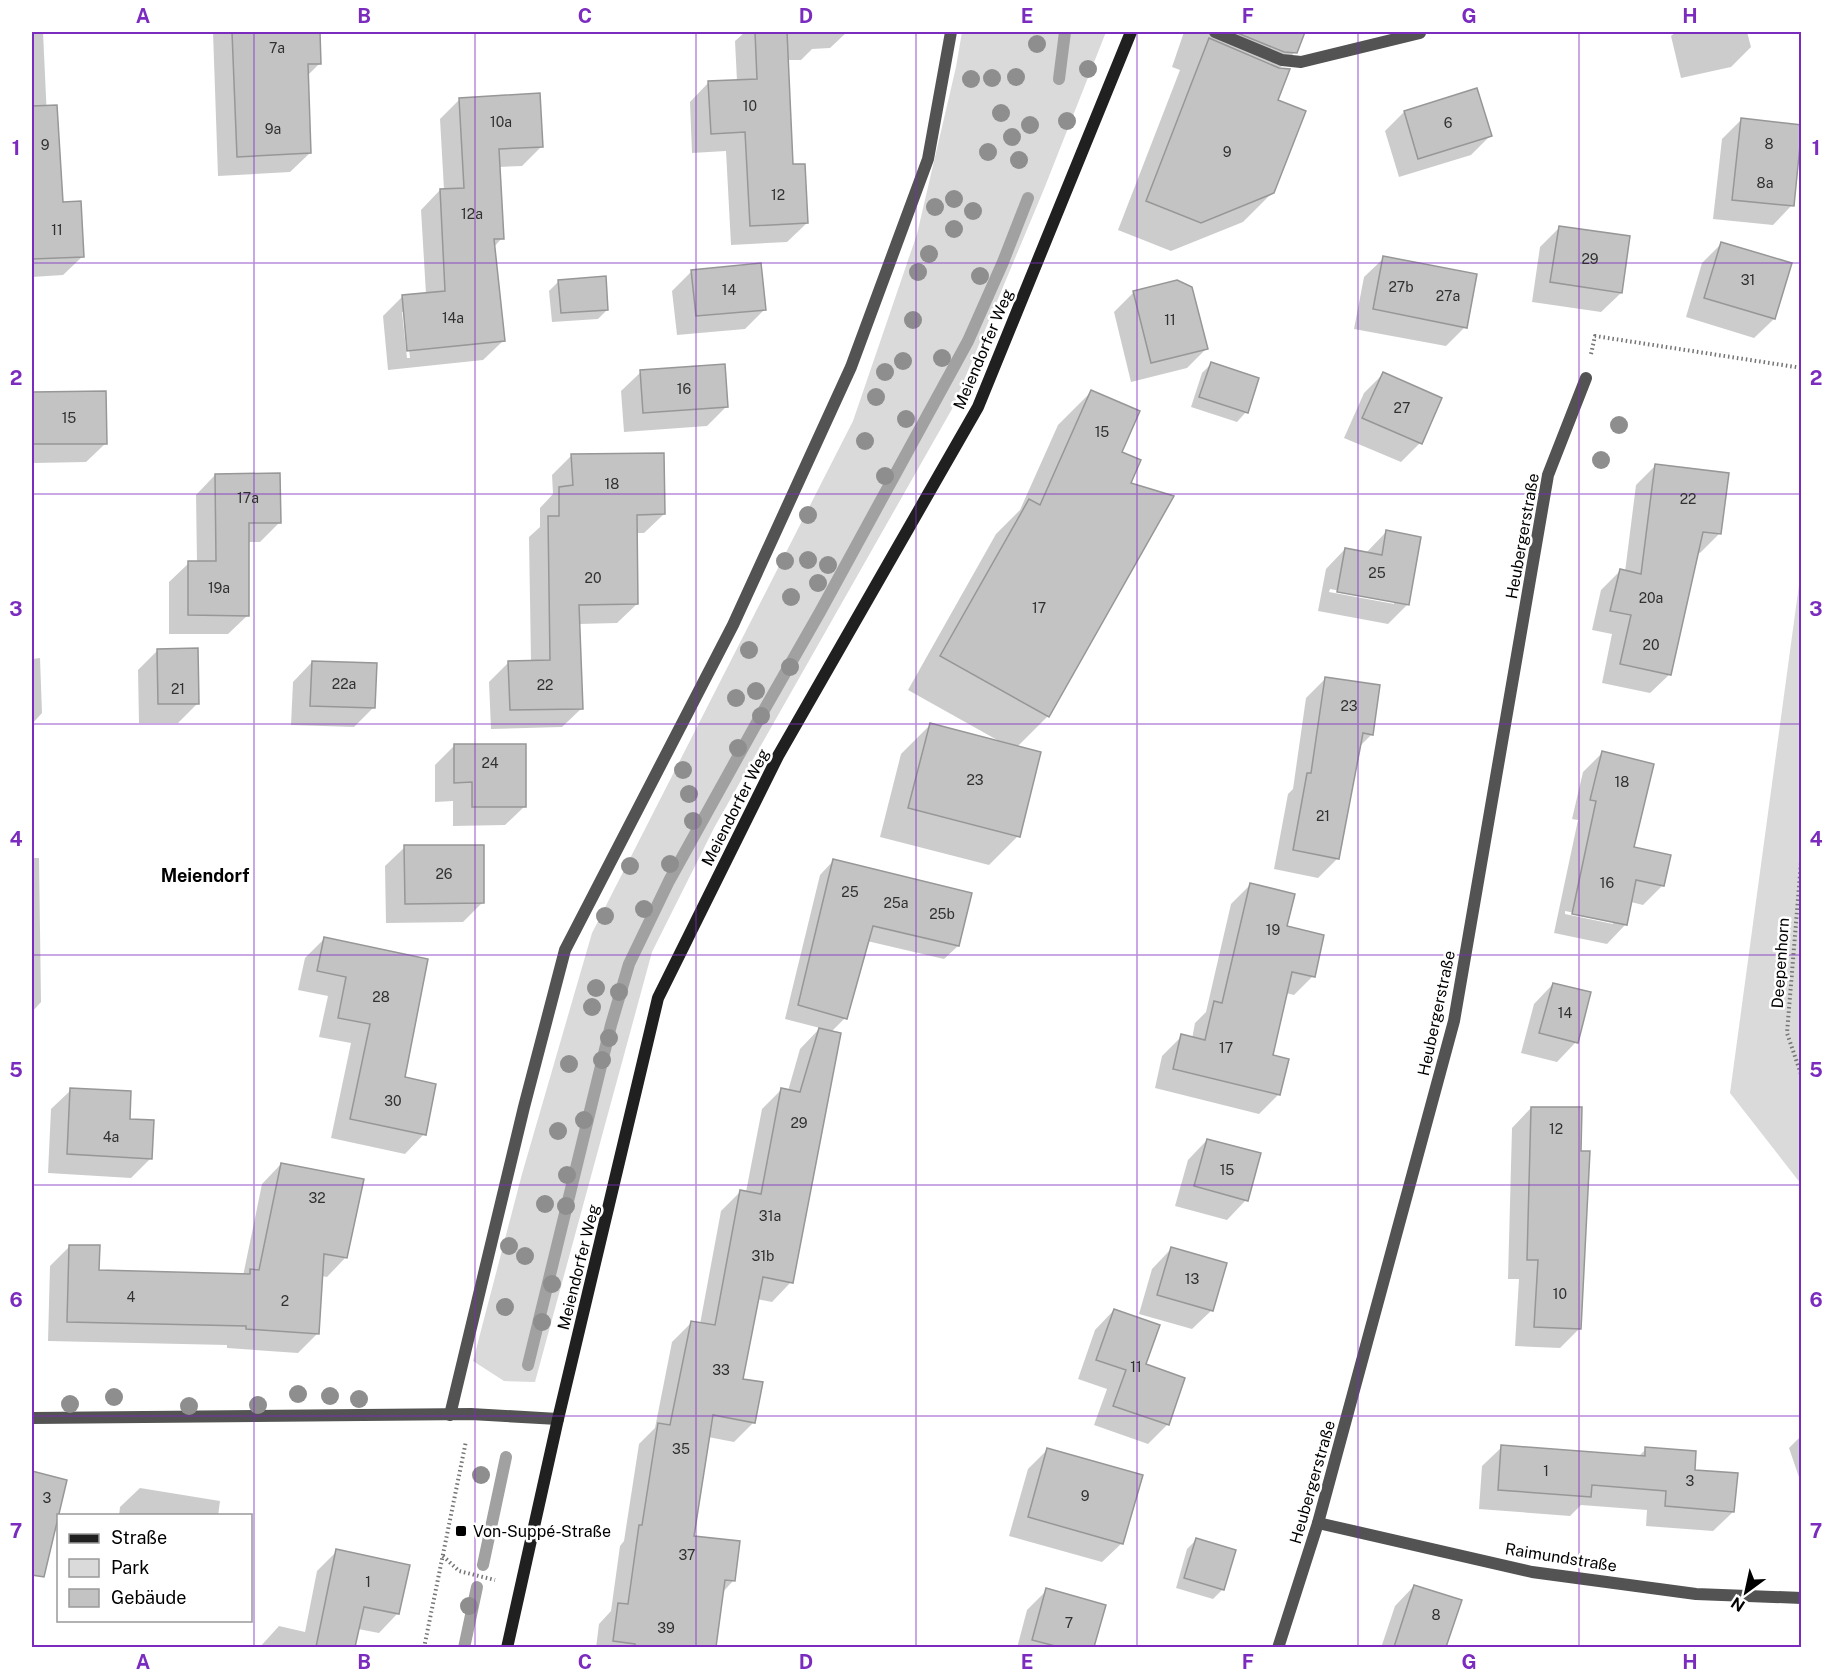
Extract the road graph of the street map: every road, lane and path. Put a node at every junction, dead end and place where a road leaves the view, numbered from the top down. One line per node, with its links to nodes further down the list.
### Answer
1 (951, 32): 11 (street)
2 (1131, 32): 13 (street, Meiendorfer Weg)
3 (1215, 32): 4 (street)
4 (1420, 33)
5 (1802, 368): 6 (path)
6 (1586, 378): 14 (street, Heubergerstraße)
7 (1802, 850): 8 (path, Deepenhorn)
8 (1799, 899): 9 (path, Deepenhorn)
9 (1802, 1077)
10 (471, 1414): 11 (street); 13 (street); 15 (path)
11 (450, 1415): 12 (street)
12 (32, 1418)
13 (558, 1419): 16 (street, Meiendorfer Weg)
14 (1318, 1523): 17 (street, Raimundstraße); 20 (street, Heubergerstraße)
15 (443, 1555): 16 (path); 18 (path)
16 (521, 1586): 19 (street, Meiendorfer Weg)
17 (1802, 1598)
18 (424, 1647)
19 (507, 1647)
20 (1278, 1647)

